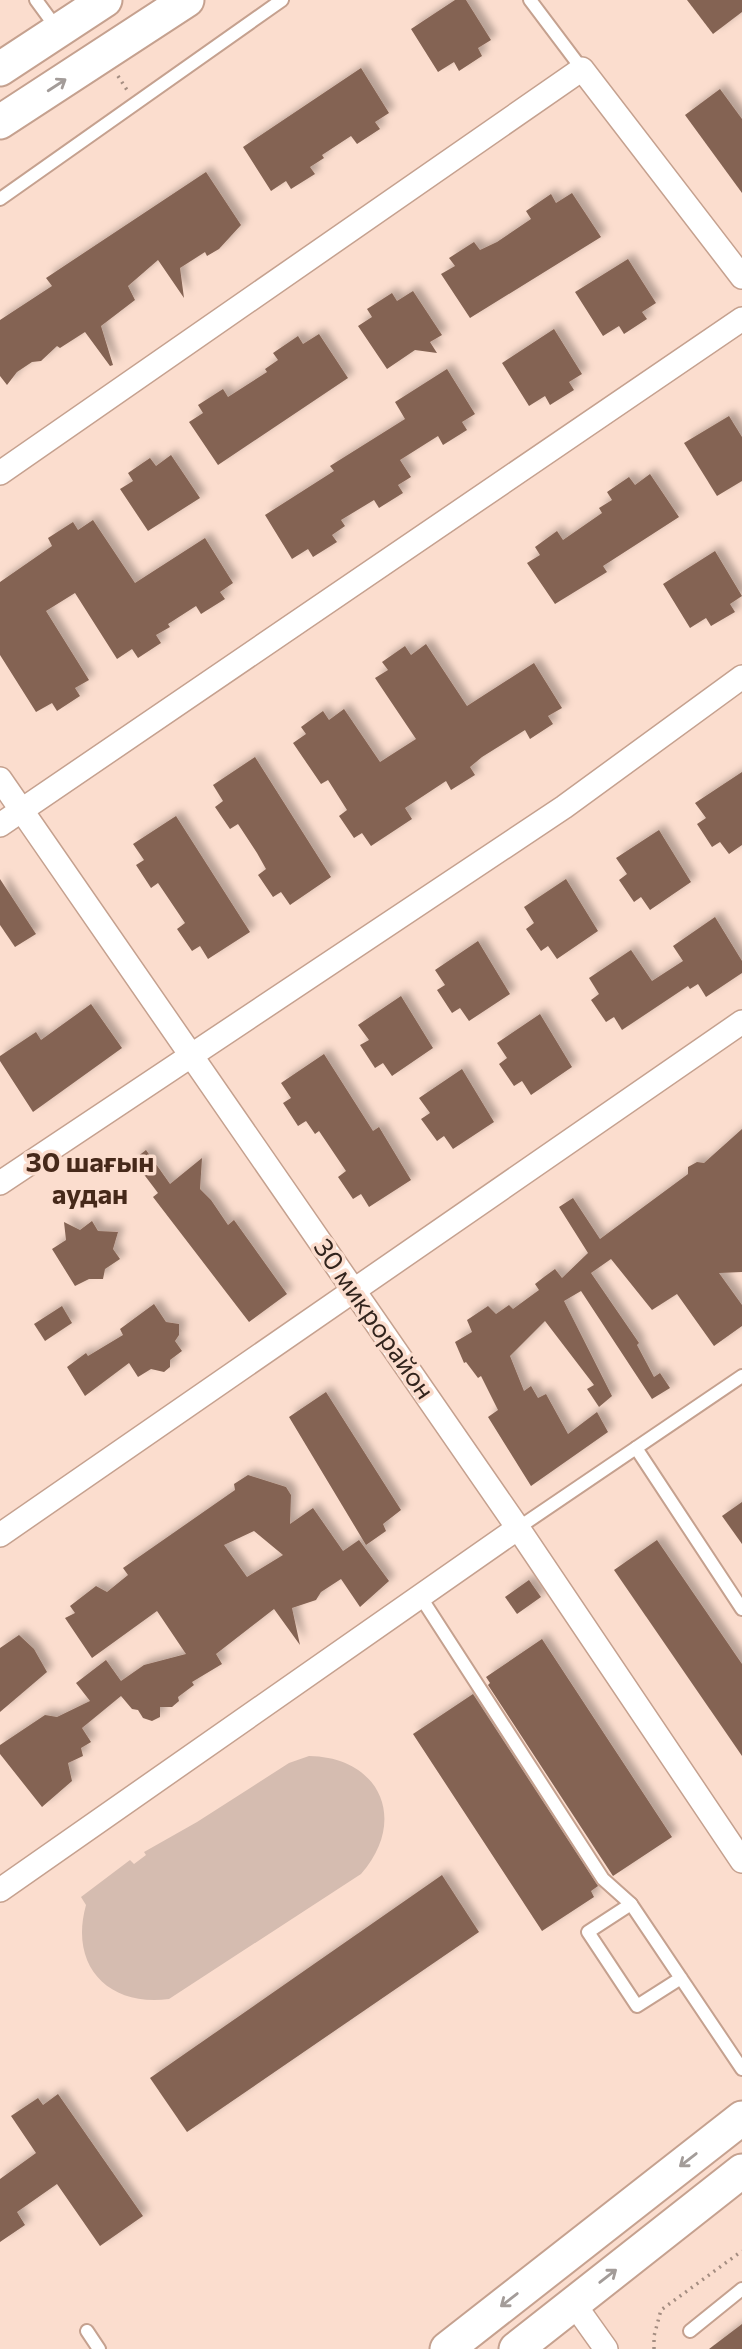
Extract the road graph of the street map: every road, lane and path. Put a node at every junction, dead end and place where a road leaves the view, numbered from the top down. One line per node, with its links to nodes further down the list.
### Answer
1 (36, 0): 6 (lane)
2 (105, 0): 6 (main road)
3 (187, 0): 9 (main road, one-way to 3)
4 (282, 0): 10 (lane)
5 (530, 0): 8 (lane)
6 (58, 30): 7 (main road)
7 (0, 69)
8 (582, 69): 11 (street); 13 (street)
9 (0, 122)
10 (0, 199)
11 (742, 277)
12 (742, 319): 16 (street)
13 (0, 473)
14 (742, 677): 19 (street)
15 (0, 779): 16 (street, 30 микрорайон)
16 (22, 810): 17 (street); 19 (street, 30 микрорайон)
17 (0, 825)
18 (742, 1022): 21 (street)
19 (190, 1054): 20 (street); 21 (street, 30 микрорайон)
20 (0, 1183)
21 (354, 1290): 24 (street, 30 микрорайон); 25 (street)
22 (742, 1376): 23 (lane)
23 (636, 1448): 24 (lane); 26 (lane)
24 (518, 1528): 27 (street); 29 (street, 30 микрорайон)
25 (0, 1535)
26 (738, 1593): 28 (lane)
27 (420, 1596): 30 (street); 31 (lane)
28 (742, 1609)
29 (742, 1861)
30 (0, 1890)
31 (631, 1904): 32 (lane); 32 (lane)
32 (681, 1978): 33 (lane)
33 (742, 2069)
34 (742, 2118): 43 (main road, one-way to 43)
35 (742, 2171): 38 (main road, one-way to 35)
36 (742, 2251): 45 (path)
37 (742, 2289): 40 (lane)
38 (574, 2304): 41 (main road); 44 (street)
39 (87, 2331): 42 (lane)
40 (690, 2331)
41 (520, 2348)
42 (99, 2349)
43 (447, 2349)
44 (606, 2349)
45 (654, 2349)

